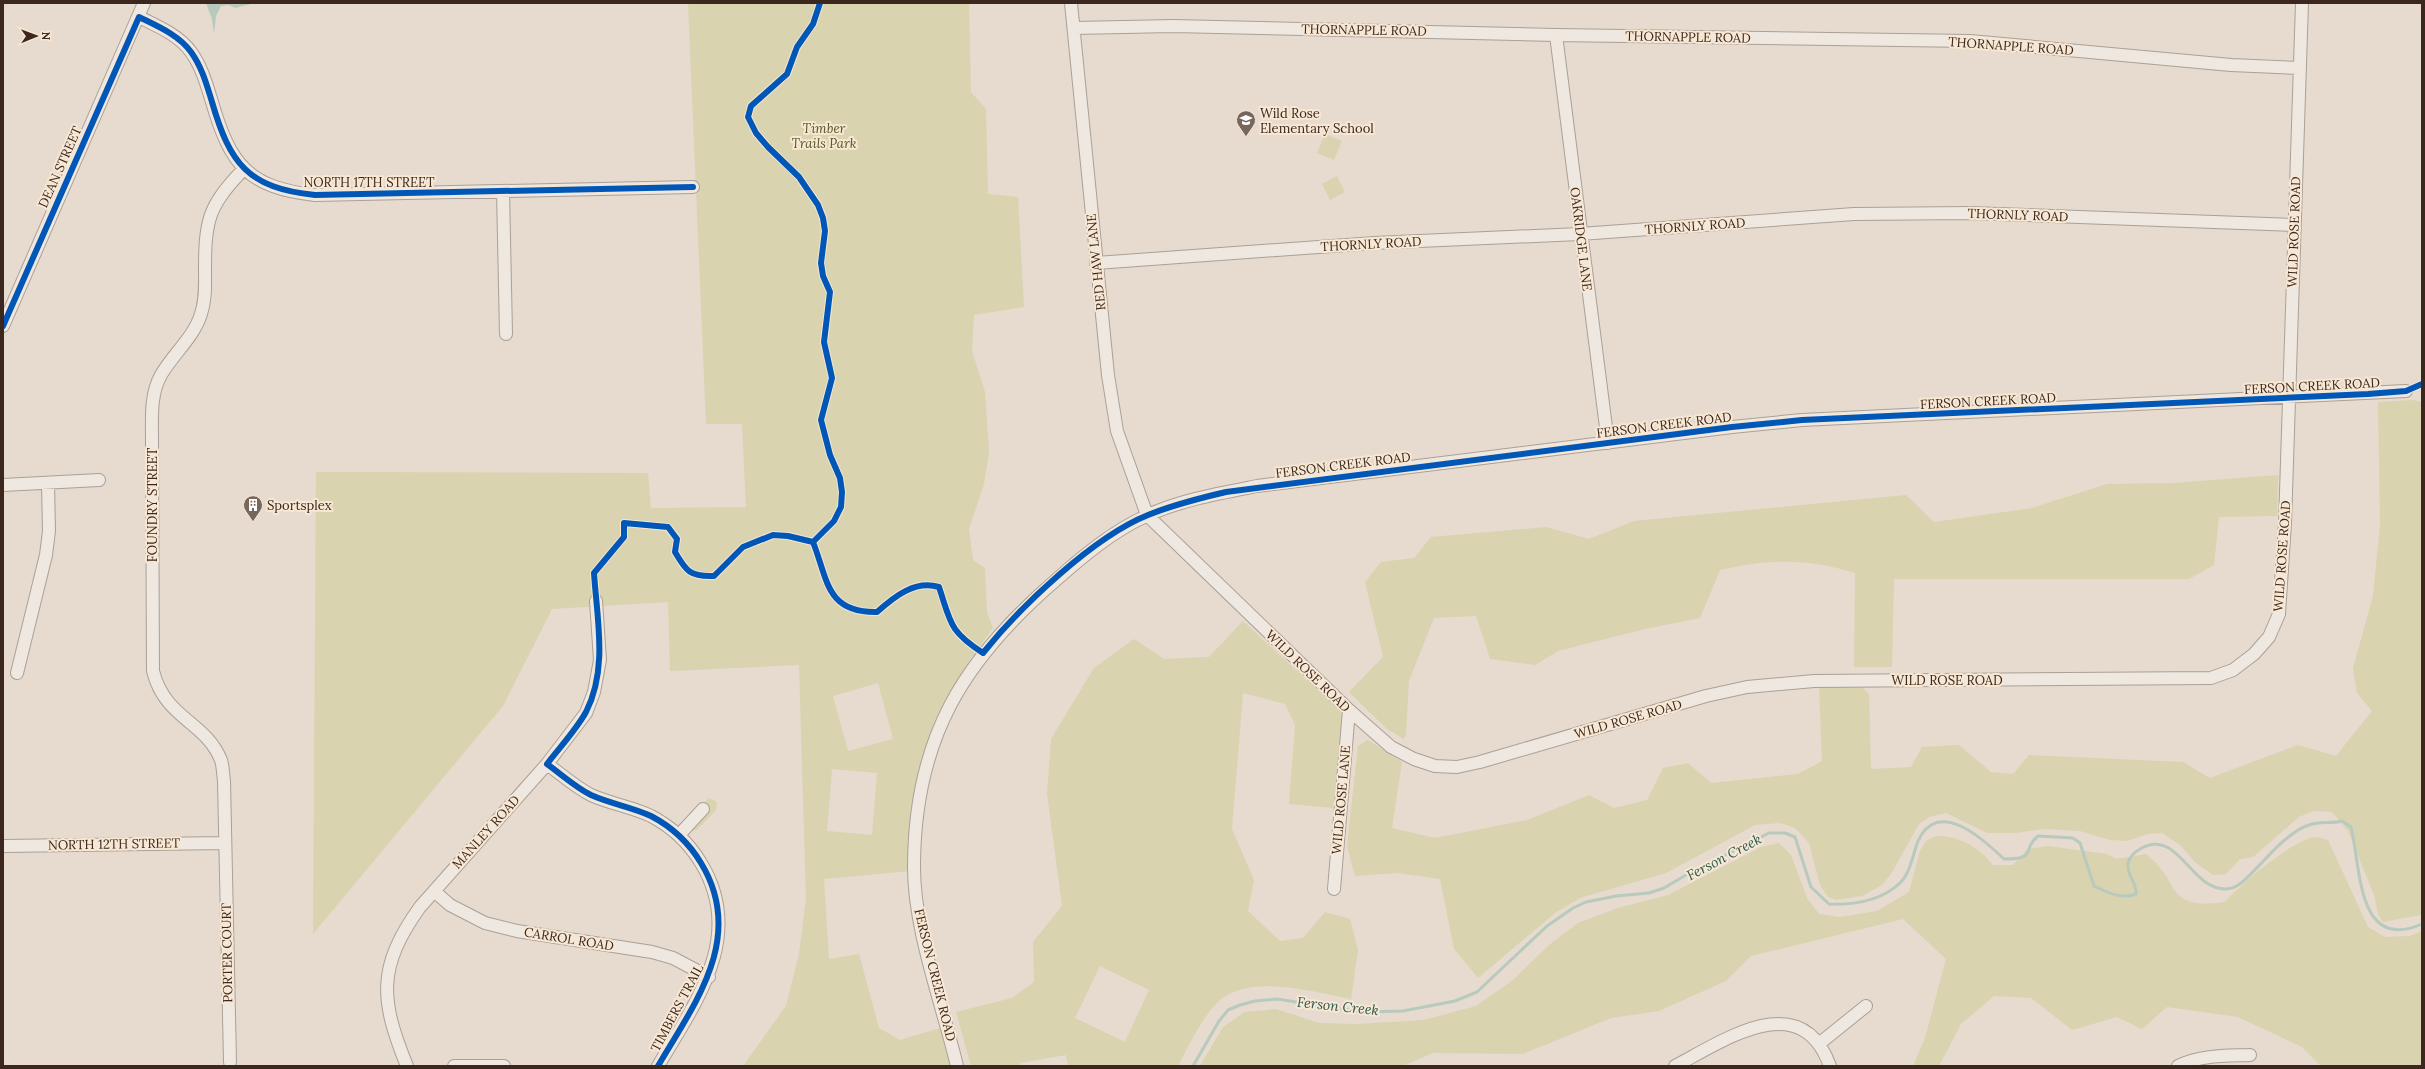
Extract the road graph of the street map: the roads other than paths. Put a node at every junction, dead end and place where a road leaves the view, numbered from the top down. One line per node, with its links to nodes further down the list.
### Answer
1 (144, 3): 4 (street, DEAN STREET)
2 (1071, 3): 5 (street, RED HAW LANE)
3 (2302, 3): 7 (street, WILD ROSE ROAD)
4 (139, 17): 8 (street, NORTH 17TH STREET); 14 (street, DEAN STREET)
5 (1074, 28): 6 (street, THORNAPPLE ROAD); 13 (street, RED HAW LANE)
6 (1556, 35): 7 (street, THORNAPPLE ROAD); 12 (street, OAKRIDGE LANE)
7 (2300, 68): 11 (street, WILD ROSE ROAD)
8 (244, 169): 10 (street, NORTH 17TH STREET); 29 (street, FOUNDRY STREET)
9 (693, 187): 10 (street, NORTH 17TH STREET)
10 (503, 191): 15 (street)
11 (2294, 225): 12 (street, THORNLY ROAD); 17 (street, WILD ROSE ROAD)
12 (1580, 234): 13 (street, THORNLY ROAD); 18 (street, OAKRIDGE LANE)
13 (1096, 262): 22 (street, RED HAW LANE)
14 (3, 326)
15 (506, 334)
16 (2406, 391): 17 (street, FERSON CREEK ROAD)
17 (2288, 398): 18 (street, FERSON CREEK ROAD); 25 (street, WILD ROSE ROAD)
18 (1608, 443): 22 (street, FERSON CREEK ROAD)
19 (99, 480): 20 (street)
20 (48, 483): 21 (street); 24 (street)
21 (3, 485)
22 (1147, 515): 25 (street, WILD ROSE ROAD); 42 (street, FERSON CREEK ROAD)
23 (596, 601): 26 (street, MANLEY ROAD)
24 (17, 673)
25 (1349, 710): 31 (street, WILD ROSE LANE)
26 (547, 764): 28 (street, TIMBERS TRAIL); 32 (street, MANLEY ROAD)
27 (703, 809): 28 (street)
28 (679, 835): 33 (street, TIMBERS TRAIL)
29 (224, 843): 30 (street, NORTH 12TH STREET); 37 (street, PORTER COURT)
30 (3, 846)
31 (1334, 889)
32 (434, 891): 33 (street, CARROL ROAD); 38 (street, MANLEY ROAD)
33 (708, 977): 41 (street, TIMBERS TRAIL)
34 (1866, 1006): 35 (street)
35 (1820, 1043): 43 (street); 44 (street)
36 (2250, 1055): 45 (street)
37 (230, 1062)
38 (407, 1066)
39 (454, 1066): 40 (street)
40 (504, 1066)
41 (658, 1066)
42 (957, 1066)
43 (1675, 1066)
44 (1830, 1066)
45 (2178, 1066)

